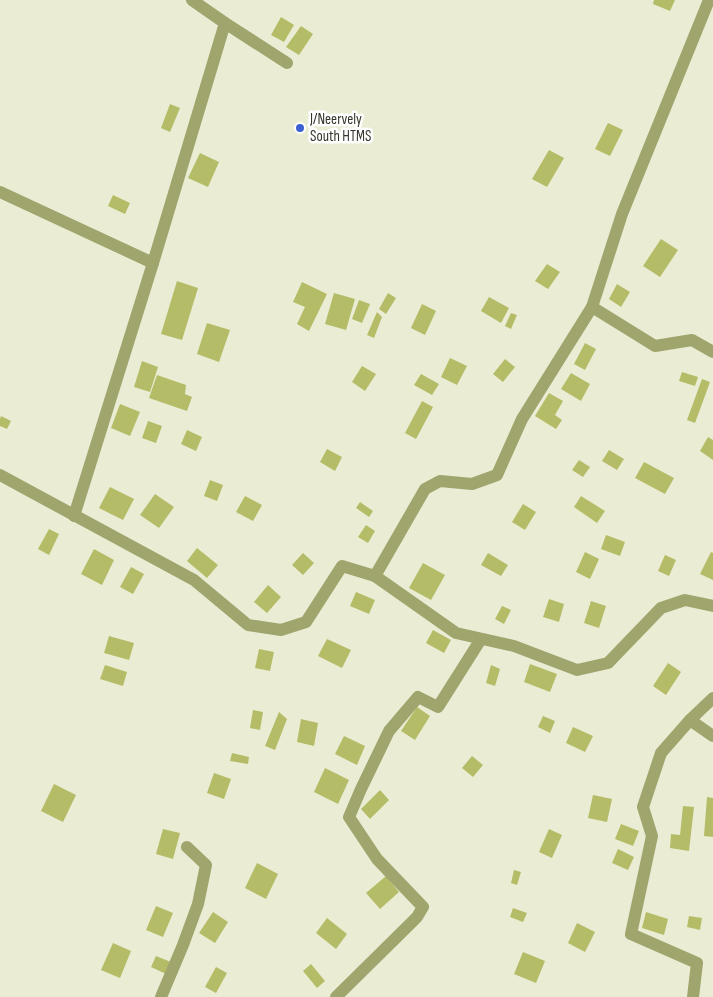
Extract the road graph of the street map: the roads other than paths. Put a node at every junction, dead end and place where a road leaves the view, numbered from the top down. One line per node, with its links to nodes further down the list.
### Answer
1 (192, 0): 3 (street)
2 (709, 0): 7 (street)
3 (225, 23): 4 (street); 6 (street)
4 (286, 63)
5 (0, 192): 6 (street)
6 (152, 263): 10 (street)
7 (592, 307): 8 (street); 11 (street)
8 (713, 352)
9 (0, 475): 10 (street)
10 (74, 516): 11 (street)
11 (375, 576): 13 (street)
12 (713, 606): 13 (street)
13 (481, 639): 19 (street)
14 (713, 698): 15 (street)
15 (690, 720): 16 (street); 20 (street)
16 (713, 736)
17 (187, 847): 18 (street)
18 (161, 997)
19 (336, 997)
20 (693, 997)

